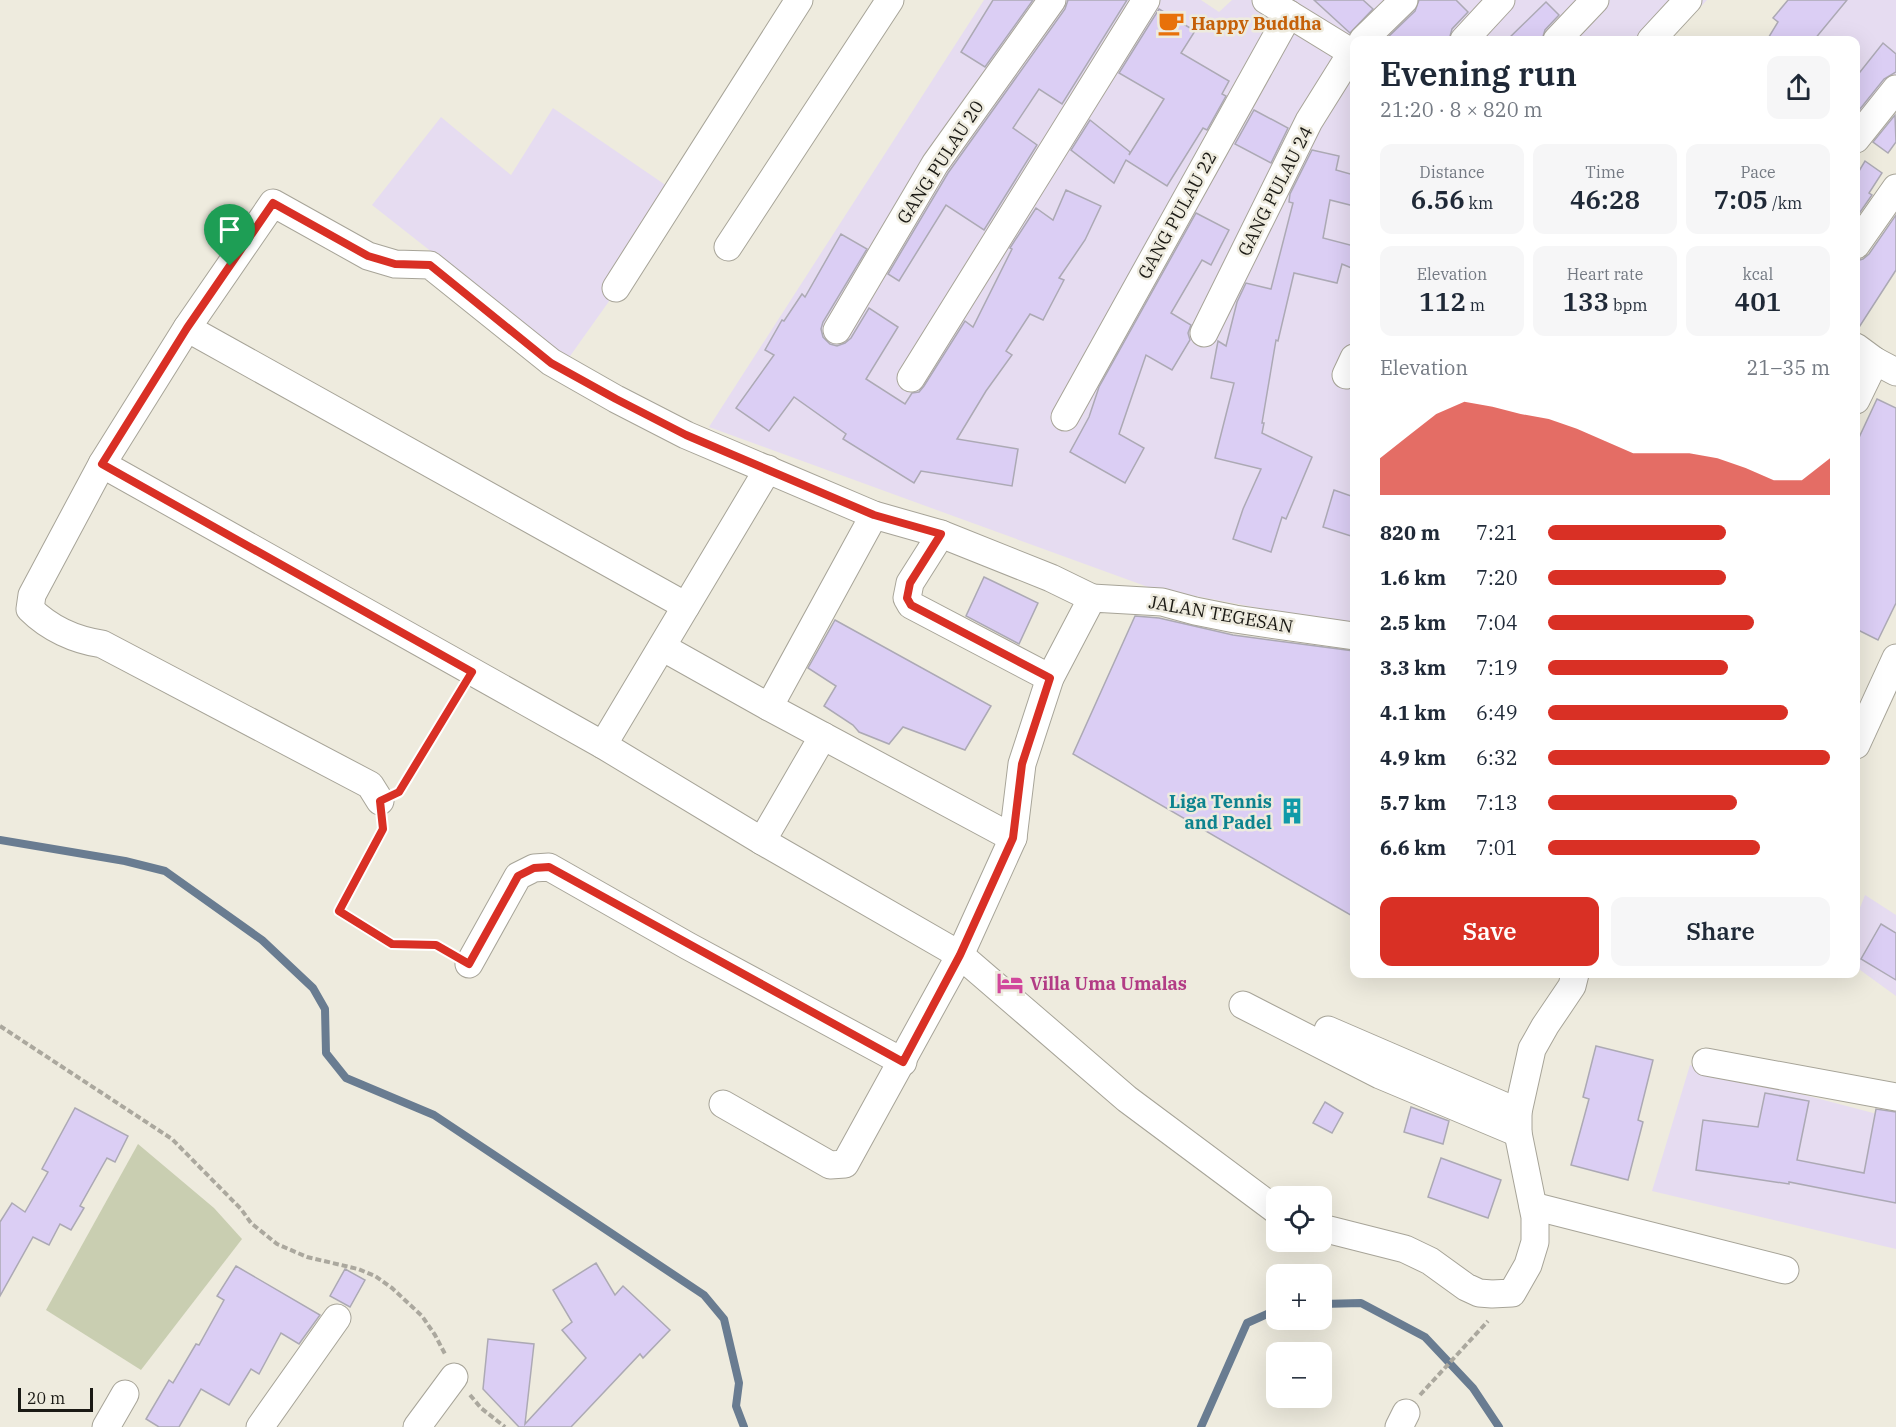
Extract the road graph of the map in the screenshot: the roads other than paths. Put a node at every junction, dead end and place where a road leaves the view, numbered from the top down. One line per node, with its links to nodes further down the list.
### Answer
1 (799, 0): 22 (street)
2 (890, 0): 21 (street)
3 (1052, 0): 24 (street, GANG PULAU 20)
4 (1146, 0): 27 (street)
5 (1266, 0): 10 (street)
6 (1404, 0): 11 (street, GANG PULAU 24)
7 (1501, 0): 12 (street)
8 (1595, 0): 13 (street)
9 (1688, 0): 14 (street)
10 (1289, 14): 15 (street); 29 (street, GANG PULAU 22)
11 (1369, 36)
12 (1468, 36)
13 (1561, 36)
14 (1655, 36)
15 (1350, 46)
16 (1350, 58): 25 (street, GANG PULAU 24)
17 (1896, 90): 18 (street)
18 (1860, 134)
19 (1896, 188): 20 (street)
20 (1860, 239)
21 (728, 247)
22 (616, 288)
23 (187, 328): 30 (street); 31 (street); 35 (street)
24 (837, 330)
25 (1204, 333)
26 (1882, 360): 28 (street)
27 (911, 378)
28 (1860, 394)
29 (1065, 417)
30 (102, 464): 45 (street); 46 (street)
31 (768, 469): 32 (street); 35 (street)
32 (874, 515): 33 (street); 42 (street)
33 (941, 534): 34 (street); 39 (street)
34 (1092, 598): 36 (street, JALAN TEGESAN); 39 (street)
35 (686, 606): 37 (street)
36 (1350, 635)
37 (662, 647): 42 (street); 45 (street)
38 (1896, 658): 40 (street)
39 (1050, 678): 47 (street)
40 (1888, 695): 41 (street); 44 (street)
41 (1860, 704)
42 (769, 707): 43 (street)
43 (823, 736): 47 (street); 48 (street)
44 (1860, 739)
45 (603, 746): 48 (street)
46 (380, 801)
47 (1013, 838): 49 (street)
48 (762, 841): 49 (street)
49 (960, 955): 54 (street); 59 (street)
50 (469, 964): 54 (street)
51 (1574, 978): 58 (street)
52 (1243, 1005): 58 (street)
53 (1328, 1030): 58 (street)
54 (903, 1062): 57 (street)
55 (1706, 1062): 56 (street)
56 (1896, 1097)
57 (723, 1104)
58 (1518, 1122): 60 (street)
59 (1266, 1203)
60 (1533, 1206): 61 (street); 62 (street)
61 (1332, 1231)
62 (1785, 1270)
63 (337, 1318): 67 (street)
64 (454, 1377): 68 (street)
65 (125, 1394): 66 (street)
66 (106, 1427)
67 (260, 1427)
68 (417, 1427)

